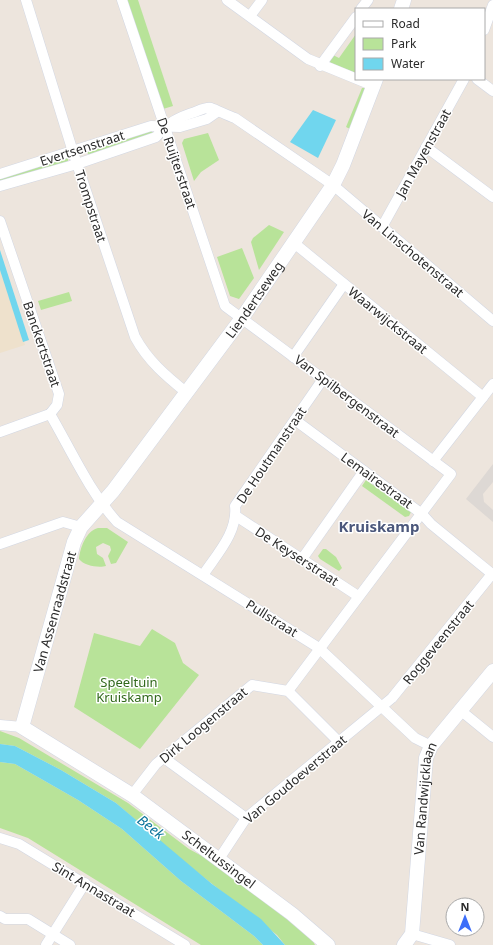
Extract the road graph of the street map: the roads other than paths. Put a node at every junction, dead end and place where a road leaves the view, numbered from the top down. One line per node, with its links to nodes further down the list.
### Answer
1 (26, 0): 20 (street, Trompstraat)
2 (122, 0): 18 (street, De Ruijterstraat)
3 (227, 0): 8 (street)
4 (262, 0): 8 (street)
5 (368, 0): 7 (street)
6 (493, 5): 10 (street)
7 (362, 8)
8 (250, 16): 11 (street)
9 (355, 18): 11 (street)
10 (485, 27)
11 (320, 66): 12 (street)
12 (355, 77)
13 (365, 80): 16 (street)
14 (463, 80): 19 (street, Jan Mayenstraat)
15 (478, 80): 17 (street)
16 (375, 83): 23 (street, Liendertseweg)
17 (493, 91)
18 (165, 127): 20 (street, Evertsenstraat); 21 (street, Evertsenstraat); 23 (street, Evertsenstraat); 30 (street, De Ruijterstraat)
19 (426, 148): 25 (street); 27 (street, Jan Mayenstraat)
20 (73, 152): 21 (street, Trompstraat); 22 (street, Evertsenstraat)
21 (77, 164): 24 (street, Evertsenstraat); 35 (street, Trompstraat)
22 (0, 174)
23 (333, 185): 27 (street, Van Linschotenstraat); 28 (street, Liendertseweg)
24 (0, 186)
25 (493, 197)
26 (0, 221): 37 (street, Banckertstraat)
27 (382, 226): 31 (street, Van Linschotenstraat)
28 (294, 243): 29 (street, Waarwijckstraat); 30 (street, Liendertseweg)
29 (344, 284): 32 (street); 36 (street, Waarwijckstraat)
30 (242, 318): 32 (street, Van Spilbergenstraat); 35 (street, Liendertseweg)
31 (493, 320)
32 (293, 357): 33 (street, Van Spilbergenstraat)
33 (322, 379): 38 (street, De Houtmanstraat); 40 (street, Van Spilbergenstraat)
34 (493, 384): 36 (street)
35 (188, 394): 42 (street, Liendertseweg)
36 (483, 397): 40 (street)
37 (50, 414): 39 (street); 42 (street)
38 (295, 420): 41 (street, Lemairestraat); 44 (street, De Houtmanstraat)
39 (0, 432)
40 (434, 461): 43 (street, Van Spilbergenstraat)
41 (364, 471): 43 (street, Lemairestraat); 47 (street)
42 (103, 504): 45 (street, Van Assenraadstraat); 49 (street, Pullstraat)
43 (422, 514): 48 (street, Lemairestraat); 50 (street)
44 (236, 516): 47 (street, De Keyserstraat); 49 (street, De Houtmanstraat)
45 (81, 527): 46 (street); 57 (street, Van Assenraadstraat)
46 (0, 544)
47 (302, 559): 50 (street, De Keyserstraat)
48 (492, 574): 54 (street, Roggeveenstraat)
49 (204, 575): 51 (street, Pullstraat)
50 (358, 596): 51 (street)
51 (319, 648): 53 (street); 54 (street, Pullstraat)
52 (493, 671): 55 (street, Van Randwijcklaan)
53 (288, 691): 59 (street); 61 (street, Dirk Loogenstraat)
54 (382, 707): 59 (street, Van Goudoeverstraat); 60 (street, Pullstraat)
55 (460, 710): 58 (street); 60 (street, Van Randwijcklaan)
56 (0, 725): 57 (street, Scheltussingel)
57 (22, 727): 62 (street, Scheltussingel)
58 (493, 737)
59 (338, 742): 63 (street, Van Goudoeverstraat)
60 (431, 746): 69 (street, Van Randwijcklaan)
61 (164, 758): 62 (street, Dirk Loogenstraat); 63 (street)
62 (132, 795): 65 (street, Scheltussingel)
63 (246, 818): 65 (street, Van Goudoeverstraat)
64 (0, 838): 66 (street, Sint Annastraat)
65 (219, 859): 73 (street, Scheltussingel)
66 (85, 883): 68 (street); 72 (street, Sint Annastraat)
67 (0, 916): 68 (street)
68 (52, 934): 70 (street); 71 (street)
69 (408, 940): 74 (street)
70 (46, 945)
71 (70, 945)
72 (185, 945)
73 (328, 945)
74 (450, 945)

